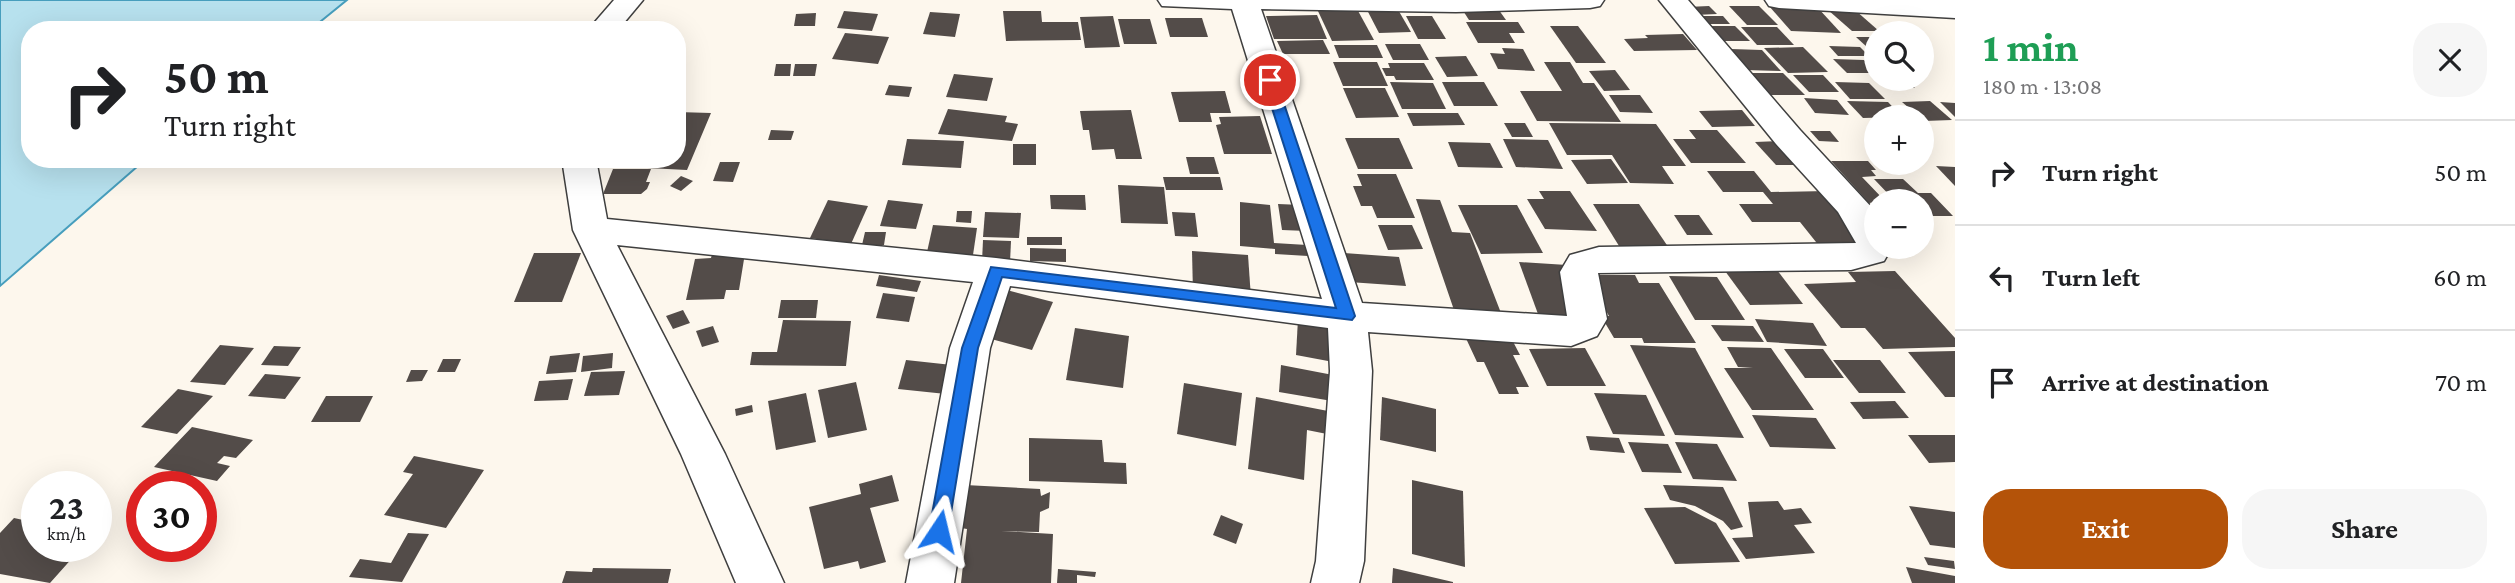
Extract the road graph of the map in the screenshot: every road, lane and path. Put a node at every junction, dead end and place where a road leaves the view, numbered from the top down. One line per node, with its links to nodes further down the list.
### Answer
1 (629, 0): 8 (street)
2 (1172, 0): 6 (street)
3 (1591, 0): 6 (street)
4 (1673, 0): 12 (street)
5 (1779, 0): 7 (street)
6 (1244, 2): 12 (street)
7 (1955, 9)
8 (610, 21)
9 (581, 168): 10 (street)
10 (591, 230): 11 (street); 13 (street)
11 (996, 271): 12 (street); 14 (street)
12 (1347, 316): 15 (street)
13 (760, 583)
14 (930, 583)
15 (1335, 583)

